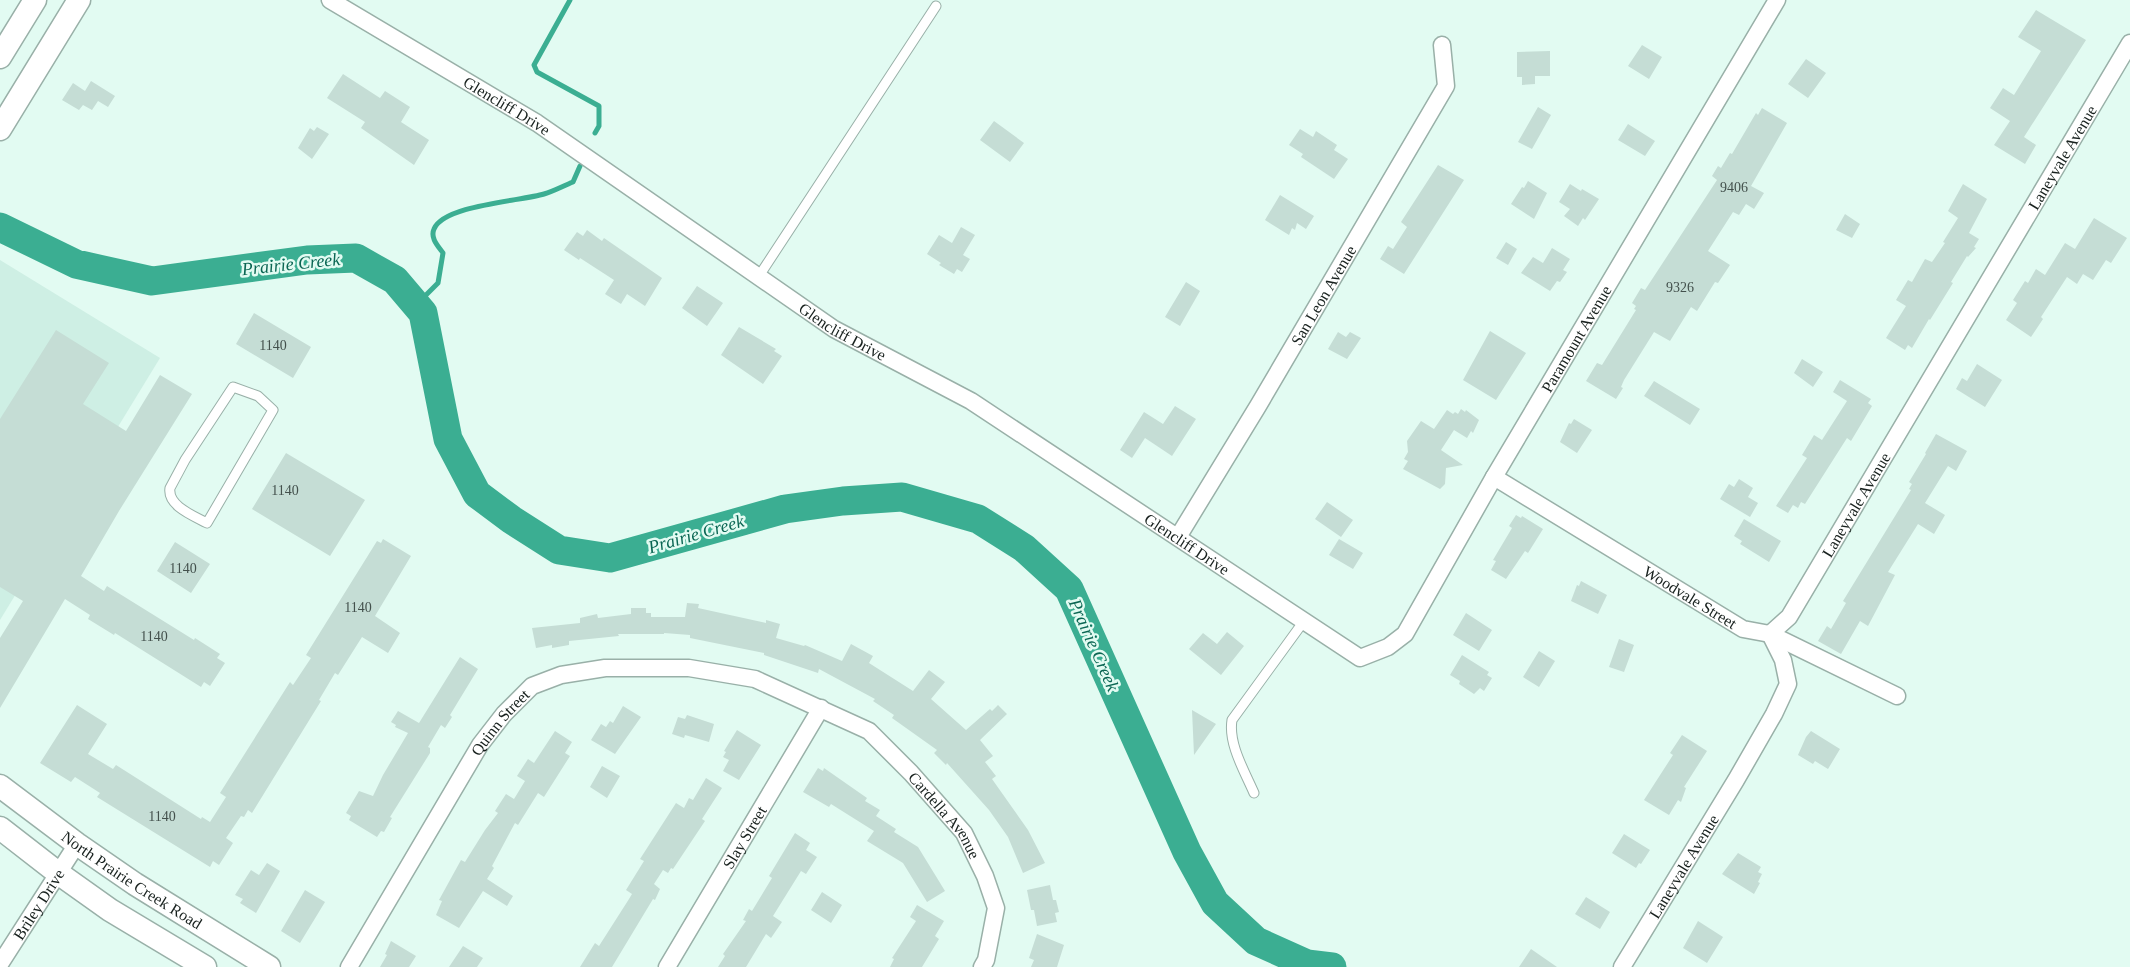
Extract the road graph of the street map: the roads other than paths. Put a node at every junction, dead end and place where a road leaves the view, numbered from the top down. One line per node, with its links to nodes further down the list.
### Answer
1 (35, 0): 8 (main road)
2 (79, 0): 9 (main road)
3 (330, 0): 10 (street, Glencliff Drive)
4 (1777, 0): 11 (street, Paramount Avenue)
5 (936, 6): 10 (lane)
6 (2130, 43): 15 (street, Laneyvale Avenue)
7 (1442, 45): 13 (street, San Leon Avenue)
8 (0, 57)
9 (0, 129)
10 (758, 276): 13 (street, Glencliff Drive)
11 (1494, 477): 15 (street, Woodvale Street); 16 (street, Paramount Avenue)
12 (207, 524): 12 (lane)
13 (1178, 537): 14 (street, Glencliff Drive)
14 (1304, 621): 16 (street, Glencliff Drive); 20 (lane)
15 (1770, 634): 17 (street, Woodvale Street); 30 (street, Laneyvale Avenue)
16 (1360, 658)
17 (1898, 696)
18 (821, 708): 27 (street, Quinn Street); 28 (street, Slay Street); 29 (street, Cardella Avenue)
19 (0, 786): 22 (main road, North Prairie Creek Road)
20 (1254, 793)
21 (0, 828): 23 (main road)
22 (77, 844): 23 (street, Briley Drive); 26 (main road, North Prairie Creek Road)
23 (58, 873): 24 (street, Briley Drive); 25 (main road)
24 (0, 964)
25 (205, 967)
26 (270, 967)
27 (349, 967)
28 (667, 967)
29 (982, 967)
30 (1622, 967)

